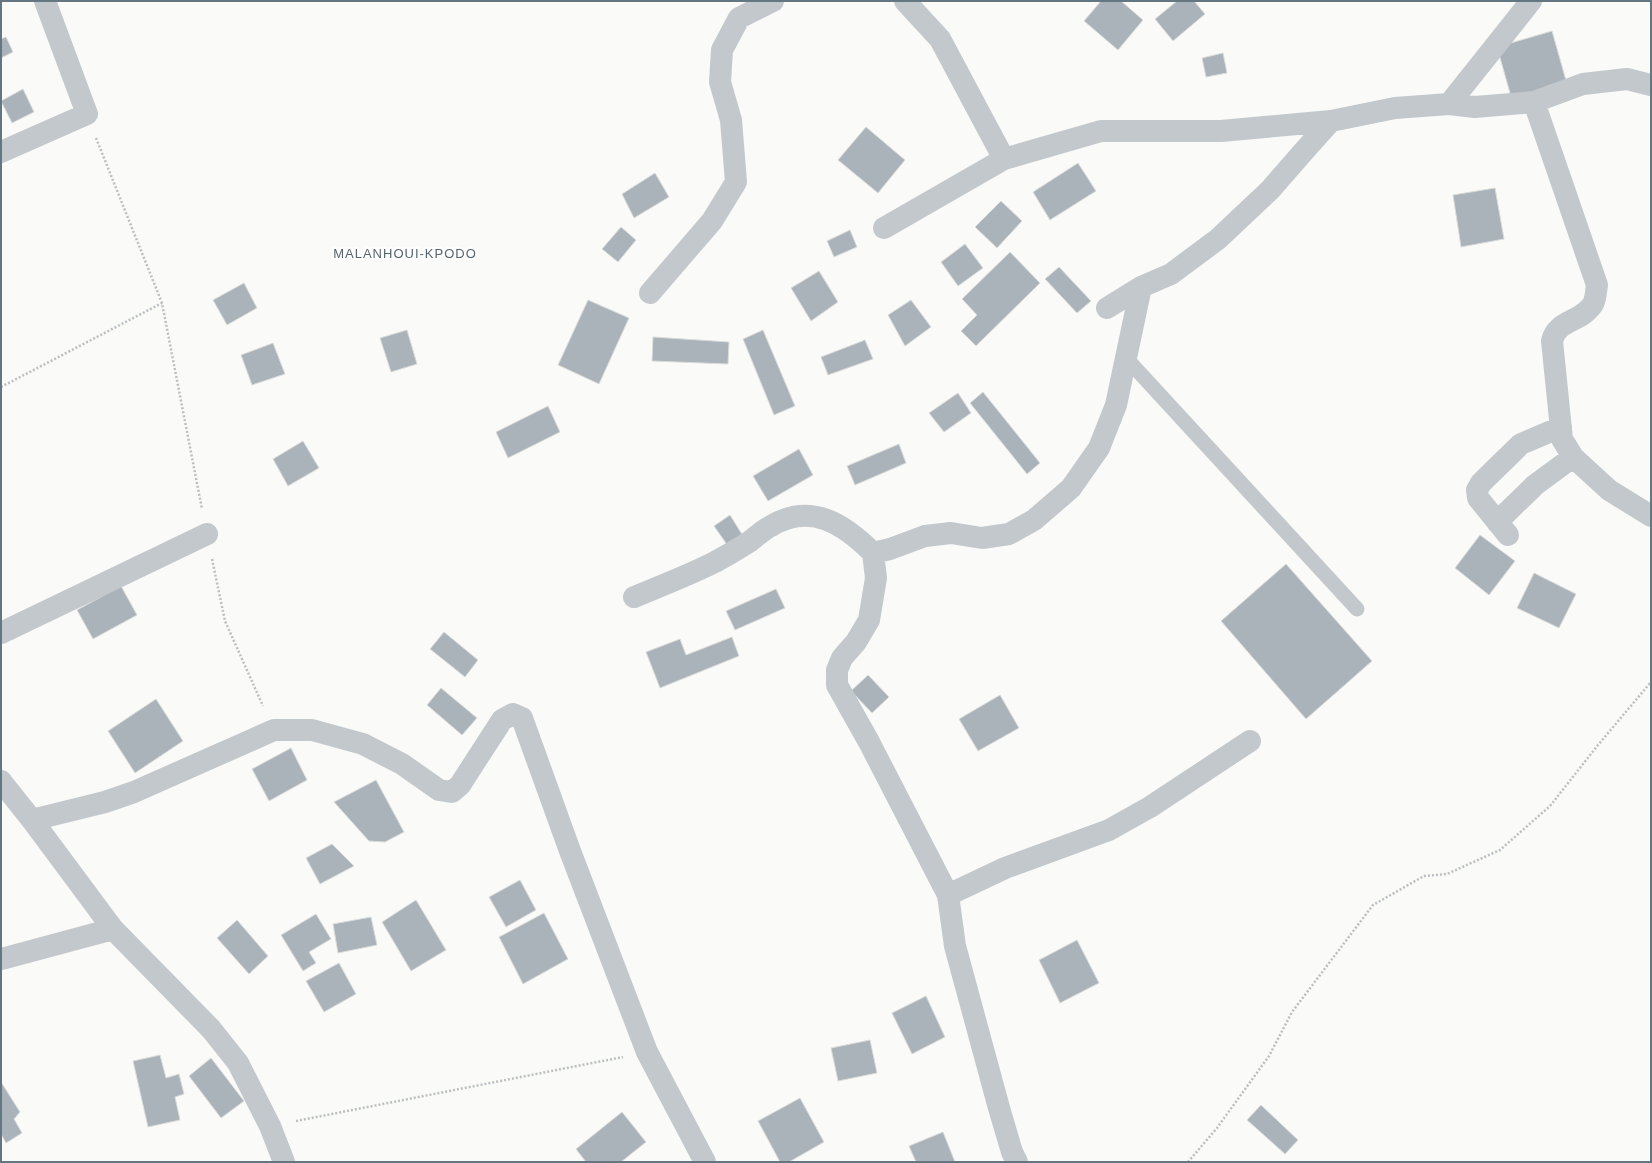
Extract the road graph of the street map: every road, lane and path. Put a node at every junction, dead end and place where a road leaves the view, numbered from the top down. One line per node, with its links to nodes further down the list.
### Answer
1 (45, 1): 8 (street)
2 (773, 1): 14 (street)
3 (905, 1): 11 (street)
4 (1523, 3): 7 (street)
5 (1651, 85): 6 (street)
6 (1534, 102): 7 (street); 19 (street)
7 (1448, 104): 9 (street)
8 (86, 114): 10 (street); 15 (path)
9 (1331, 121): 11 (street); 13 (street)
10 (1, 152)
11 (1004, 159): 12 (street)
12 (884, 228)
13 (1141, 287): 16 (street); 17 (street)
14 (650, 293)
15 (162, 303): 18 (path); 22 (path)
16 (1107, 308)
17 (1126, 358): 23 (street); 25 (lane)
18 (1, 387)
19 (1561, 426): 20 (street); 20 (street)
20 (1573, 457): 21 (street)
21 (1651, 516)
22 (207, 534): 26 (street); 28 (path)
23 (873, 553): 24 (street); 32 (street)
24 (634, 597)
25 (1358, 609)
26 (1, 633)
27 (1651, 682): 40 (path)
28 (274, 730): 31 (street); 35 (street)
29 (1250, 741): 32 (street)
30 (1, 781): 31 (street)
31 (32, 820): 33 (street)
32 (948, 895): 39 (street)
33 (113, 929): 34 (street); 36 (street)
34 (1, 959)
35 (647, 1052): 36 (path); 38 (street)
36 (270, 1126): 37 (street)
37 (284, 1162)
38 (705, 1162)
39 (1017, 1162)
40 (1188, 1162)

